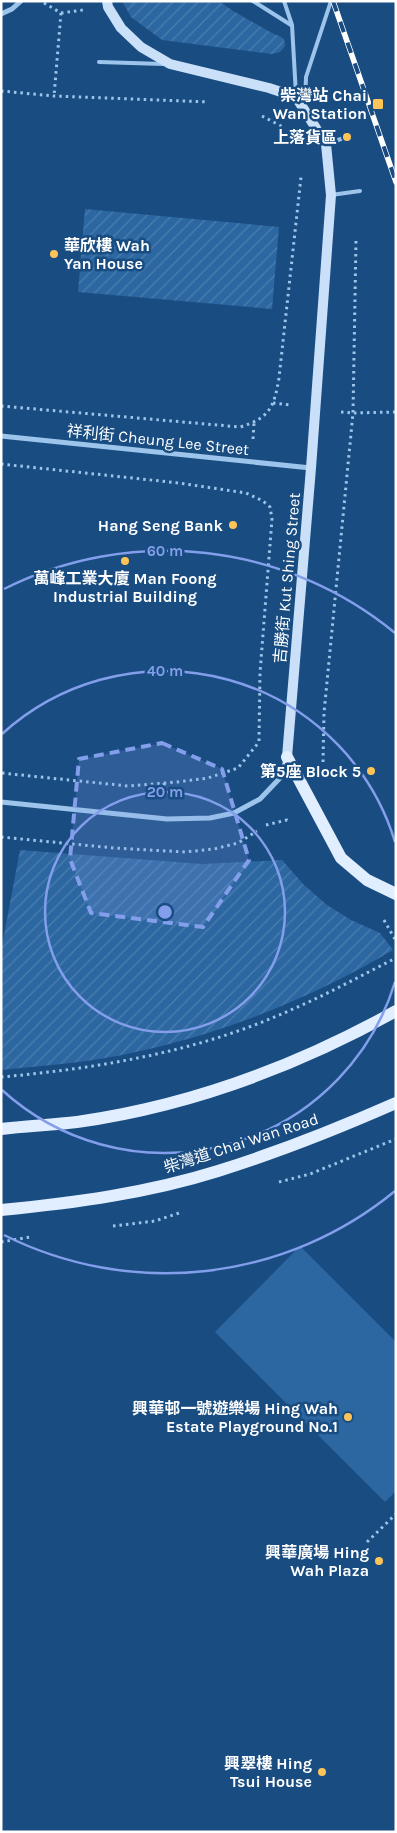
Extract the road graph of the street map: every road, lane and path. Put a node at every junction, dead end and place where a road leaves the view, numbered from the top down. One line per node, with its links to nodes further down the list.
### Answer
1 (21, 1): 7 (street)
2 (41, 1): 12 (path)
3 (108, 1): 10 (street)
4 (253, 1): 8 (lane)
5 (284, 1): 8 (lane)
6 (331, 1): 15 (lane)
7 (1, 14)
8 (292, 25): 13 (lane)
9 (99, 62): 10 (lane)
10 (170, 64): 13 (street)
11 (1, 91): 12 (path)
12 (54, 96): 14 (path)
13 (296, 97): 15 (street, 吉勝街 Kut Shing Street)
14 (216, 103)
15 (305, 108): 19 (street, 吉勝街 Kut Shing Street)
16 (260, 115): 17 (path)
17 (287, 130)
18 (347, 137): 19 (lane)
19 (326, 144): 22 (street, 吉勝街 Kut Shing Street)
20 (301, 173): 24 (path)
21 (360, 191): 22 (lane)
22 (332, 195): 29 (street, 吉勝街 Kut Shing Street)
23 (357, 244): 26 (path)
24 (1, 406)
25 (396, 412): 26 (path)
26 (353, 413): 31 (path)
27 (1, 436): 29 (street, 祥利街 Cheung Lee Street)
28 (1, 464): 32 (path)
29 (311, 468): 30 (street, 吉勝街 Kut Shing Street)
30 (287, 757): 33 (street, 吉勝街 Kut Shing Street); 34 (main road)
31 (325, 767)
32 (1, 774)
33 (1, 802)
34 (396, 894)
35 (396, 958): 37 (path)
36 (396, 1012): 39 (main road)
37 (1, 1078)
38 (396, 1103): 40 (main road, 柴灣道 Chai Wan Road)
39 (1, 1129)
40 (1, 1210)
41 (396, 1514): 42 (path)
42 (367, 1542)

